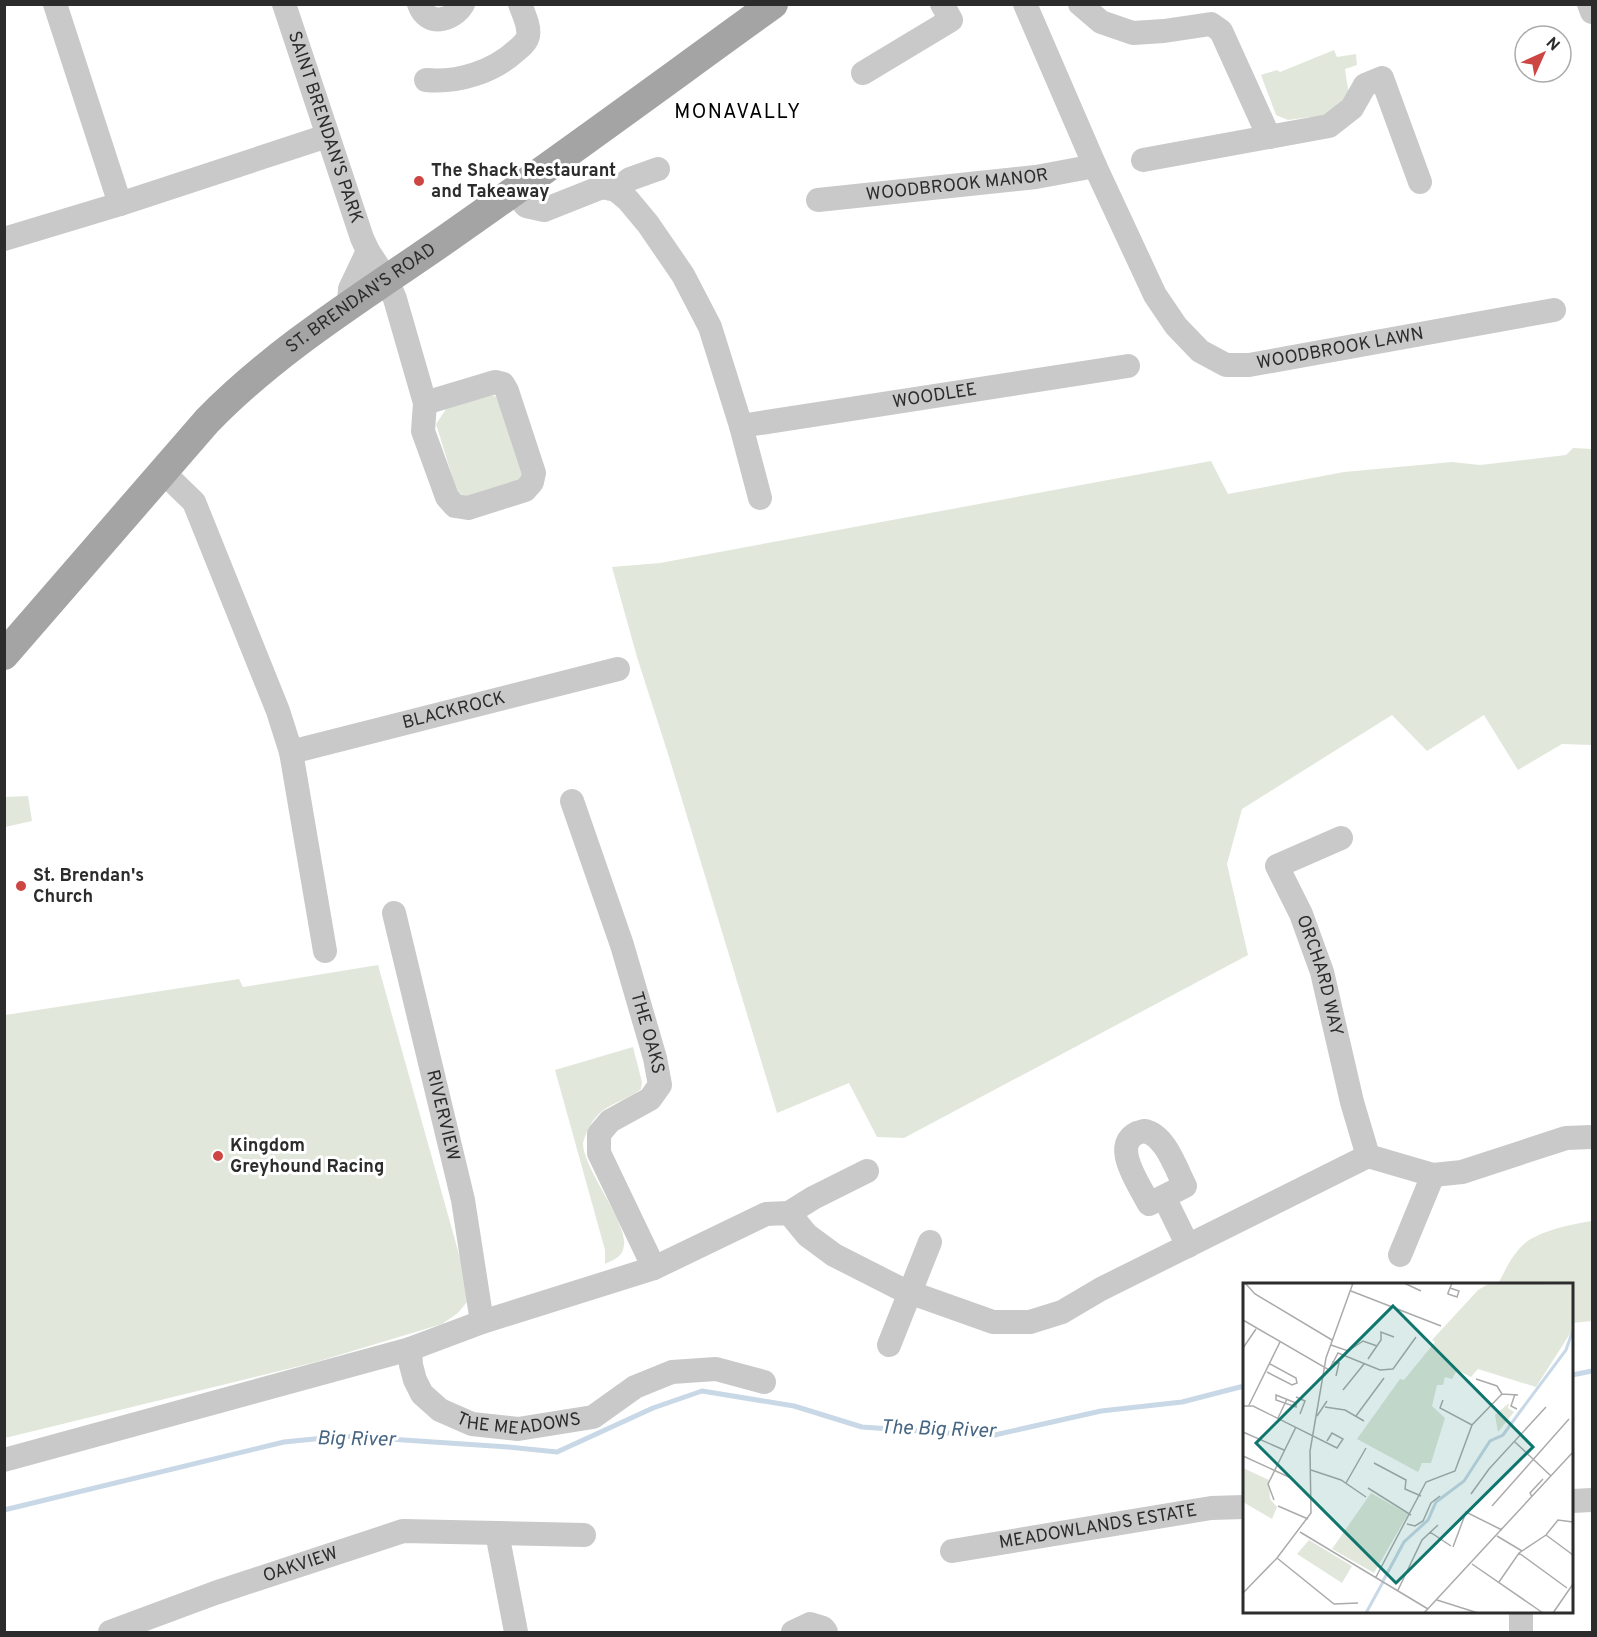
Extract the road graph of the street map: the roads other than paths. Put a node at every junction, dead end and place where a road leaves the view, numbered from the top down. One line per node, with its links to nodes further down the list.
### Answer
1 (55, 4): 23 (street)
2 (284, 4): 14 (street, SAINT BRENDAN'S PARK)
3 (419, 4): 4 (street)
4 (463, 4)
5 (520, 4): 13 (street)
6 (773, 4): 21 (main road, ST. BRENDAN'S ROAD)
7 (942, 4): 12 (street)
8 (1024, 4): 17 (street, WOODBROOK LAWN)
9 (1080, 4): 15 (street)
10 (1589, 4): 11 (street)
11 (1593, 12)
12 (863, 73)
13 (426, 80)
14 (327, 136): 23 (street); 25 (street, SAINT BRENDAN'S PARK)
15 (1269, 137): 16 (street); 19 (street)
16 (1143, 160)
17 (1095, 166): 22 (street, WOODBROOK MANOR); 28 (street, WOODBROOK LAWN)
18 (658, 169): 20 (street)
19 (1420, 182)
20 (616, 189): 21 (street); 31 (street)
21 (513, 191): 26 (main road, ST. BRENDAN'S ROAD)
22 (818, 200)
23 (120, 204): 24 (street)
24 (4, 239)
25 (368, 251): 26 (street, SAINT BRENDAN'S PARK); 27 (street)
26 (387, 280): 27 (main road, ST. BRENDAN'S ROAD); 30 (street, SAINT BRENDAN'S PARK)
27 (349, 305): 32 (main road, ST. BRENDAN'S ROAD)
28 (1554, 310)
29 (1128, 366): 31 (street, WOODLEE)
30 (425, 403): 30 (street)
31 (741, 426): 33 (street)
32 (162, 471): 34 (main road, ST. BRENDAN'S ROAD); 36 (street)
33 (760, 498)
34 (4, 655)
35 (618, 669): 36 (street, BLACKROCK)
36 (291, 752): 40 (street)
37 (572, 801): 50 (street, THE OAKS)
38 (1341, 837): 42 (street, ORCHARD WAY)
39 (394, 913): 52 (street, RIVERVIEW)
40 (325, 951)
41 (1593, 1137): 44 (street)
42 (1368, 1156): 44 (street); 48 (street)
43 (867, 1171): 46 (street)
44 (1433, 1175): 49 (street)
45 (1164, 1197): 48 (street)
46 (789, 1213): 50 (street); 51 (street)
47 (930, 1242): 51 (street)
48 (1188, 1246): 51 (street)
49 (1400, 1255)
50 (654, 1268): 52 (street)
51 (910, 1293): 53 (street)
52 (482, 1322): 54 (street)
53 (889, 1345)
54 (410, 1349): 55 (street, THE MEADOWS); 56 (street)
55 (764, 1382)
56 (4, 1460)
57 (1593, 1500): 58 (street)
58 (1573, 1501)
59 (1243, 1507): 62 (street, MEADOWLANDS ESTATE)
60 (497, 1533): 61 (street, OAKVIEW); 64 (street, OAKVIEW); 65 (street)
61 (584, 1535)
62 (952, 1551)
63 (1521, 1613): 68 (street)
64 (110, 1632)
65 (516, 1632)
66 (793, 1632): 67 (street)
67 (826, 1632)
68 (1521, 1632)

